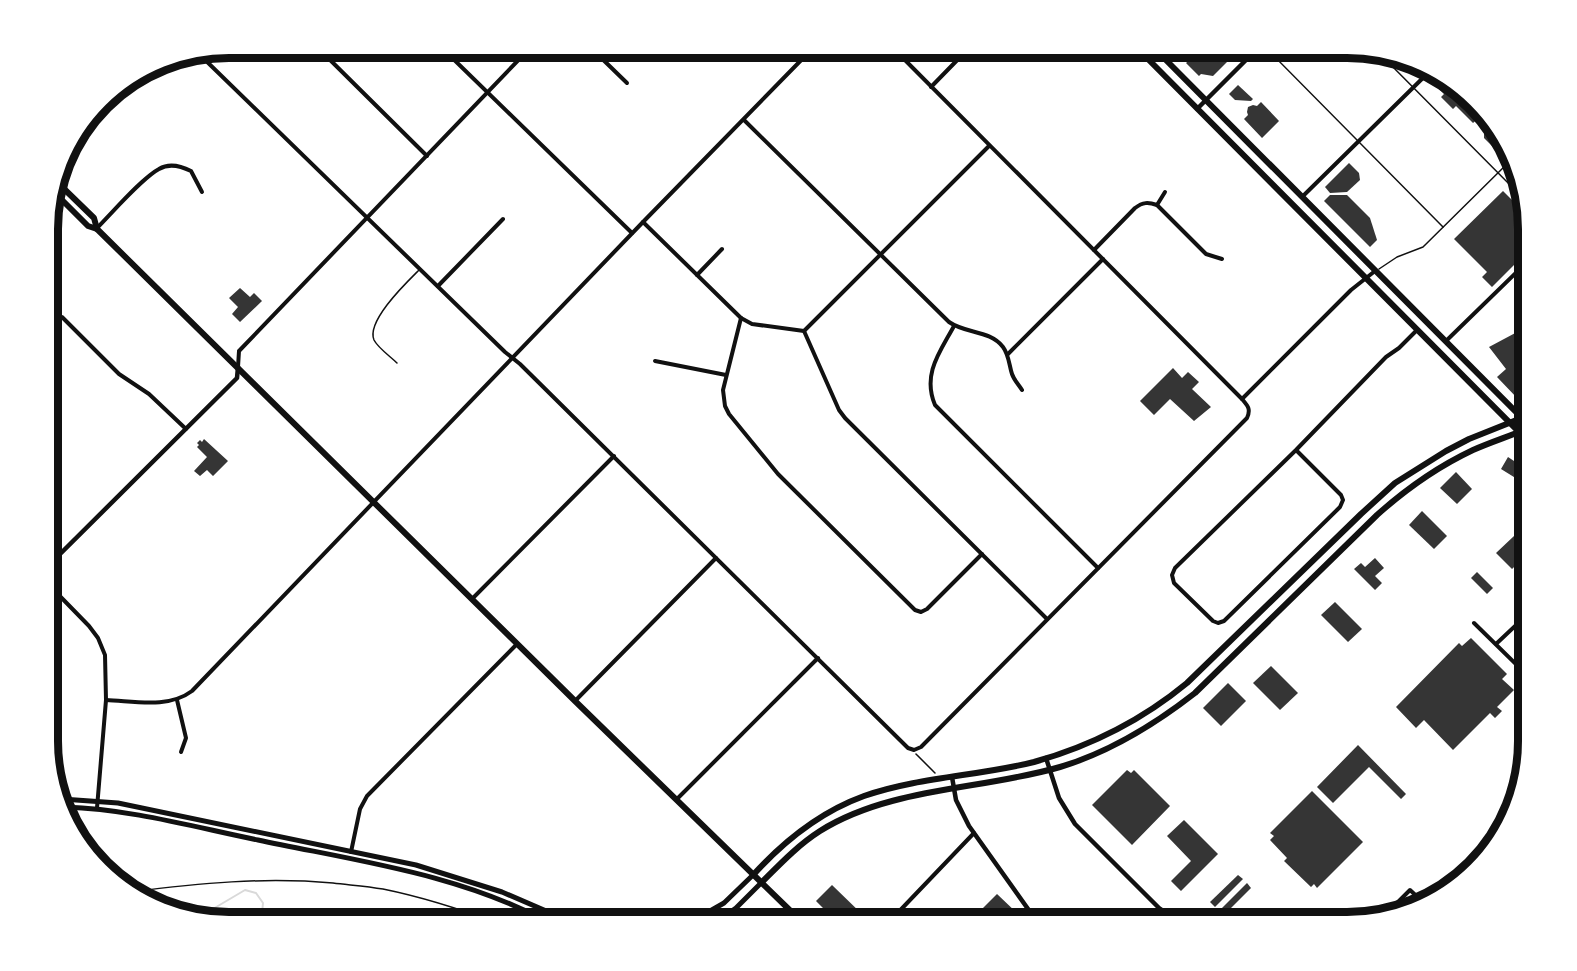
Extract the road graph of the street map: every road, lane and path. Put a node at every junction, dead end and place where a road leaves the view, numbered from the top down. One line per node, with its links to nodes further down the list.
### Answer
1 (329, 58): 24 (street)
2 (452, 58): 18 (street)
3 (520, 58): 18 (street)
4 (601, 58): 15 (street)
5 (803, 58): 21 (street)
6 (903, 58): 16 (street)
7 (959, 58): 16 (street)
8 (1147, 58): 20 (main road)
9 (1164, 58): 19 (main road)
10 (1248, 58): 19 (street)
11 (1276, 58): 22 (lane)
12 (205, 60): 34 (street)
13 (1390, 64): 17 (lane)
14 (1424, 77): 17 (street)
15 (627, 83)
16 (931, 87): 23 (street)
17 (1413, 87): 22 (street); 26 (lane)
18 (487, 93): 24 (street); 39 (street)
19 (1206, 100): 20 (street); 31 (main road)
20 (1197, 109): 49 (main road)
21 (744, 120): 36 (street); 42 (street)
22 (1358, 142): 31 (street); 37 (lane)
23 (990, 146): 41 (street); 42 (street)
24 (427, 156): 34 (street)
25 (1505, 165): 26 (lane)
26 (1498, 173): 27 (lane); 37 (lane)
27 (1513, 188)
28 (64, 189): 38 (main road)
29 (202, 192): 38 (street)
30 (1165, 192): 33 (street)
31 (1302, 197): 46 (main road)
32 (61, 199): 38 (main road)
33 (1158, 205): 41 (street); 44 (street)
34 (367, 218): 45 (street); 61 (street)
35 (502, 219): 50 (street)
36 (643, 222): 39 (street); 48 (street)
37 (1443, 227): 46 (lane)
38 (97, 229): 61 (main road)
39 (632, 233): 58 (street)
40 (722, 249): 48 (street)
41 (1094, 250): 43 (street)
42 (881, 254): 53 (street); 55 (street)
43 (1103, 259): 57 (street); 64 (street)
44 (1222, 259)
45 (420, 269): 50 (street); 60 (lane)
46 (1376, 271): 49 (street); 56 (main road)
47 (1518, 271): 56 (street)
48 (698, 275): 52 (street)
49 (1365, 278): 54 (main road); 64 (street)
50 (438, 285): 58 (street)
51 (62, 316): 68 (street)
52 (741, 318): 55 (street); 62 (street)
53 (954, 326): 57 (street); 77 (street)
54 (1417, 330): 67 (main road); 71 (street)
55 (804, 331): 74 (street)
56 (1446, 341): 65 (main road)
57 (1008, 354): 63 (street)
58 (513, 357): 72 (street); 73 (street)
59 (655, 361): 62 (street)
60 (398, 363)
61 (238, 367): 68 (street); 73 (main road)
62 (726, 375): 74 (street)
63 (1022, 390)
64 (1242, 399): 77 (street)
65 (1518, 409)
66 (1518, 419): 67 (main road)
67 (1509, 423): 69 (main road); 92 (main road)
68 (186, 429): 75 (street)
69 (1518, 431)
70 (1518, 432): 93 (main road)
71 (1296, 450): 71 (street)
72 (614, 456): 76 (street); 79 (street)
73 (374, 503): 79 (main road); 88 (street)
74 (982, 554): 80 (street)
75 (58, 556)
76 (716, 558): 85 (street); 89 (street)
77 (1098, 568): 80 (street)
78 (58, 594): 87 (street)
79 (472, 600): 83 (main road)
80 (1047, 619): 90 (street)
81 (1474, 622): 84 (street)
82 (1518, 623): 84 (street)
83 (517, 644): 89 (main road); 103 (street)
84 (1496, 644): 86 (street)
85 (818, 658): 90 (street); 98 (street)
86 (1518, 665)
87 (106, 700): 88 (street); 99 (street)
88 (177, 700): 91 (street)
89 (575, 701): 98 (main road)
90 (914, 750): 94 (path)
91 (181, 752)
92 (1046, 758): 93 (street); 95 (main road)
93 (1050, 770): 96 (main road); 117 (street)
94 (936, 774)
95 (952, 777): 96 (street); 104 (main road)
96 (954, 789): 102 (street); 105 (main road)
97 (69, 799): 99 (main road)
98 (677, 799): 104 (main road)
99 (97, 801): 101 (street); 103 (main road)
100 (72, 807): 101 (main road)
101 (96, 808): 103 (main road)
102 (974, 833): 115 (street); 116 (street)
103 (350, 856): 110 (main road); 111 (main road)
104 (753, 874): 105 (main road); 112 (main road)
105 (762, 882): 113 (main road); 114 (main road)
106 (145, 890): 109 (path)
107 (1418, 897): 108 (street)
108 (1395, 905)
109 (463, 912)
110 (523, 912)
111 (550, 912)
112 (708, 912)
113 (731, 912)
114 (792, 912)
115 (899, 912)
116 (1030, 912)
117 (1165, 912)

